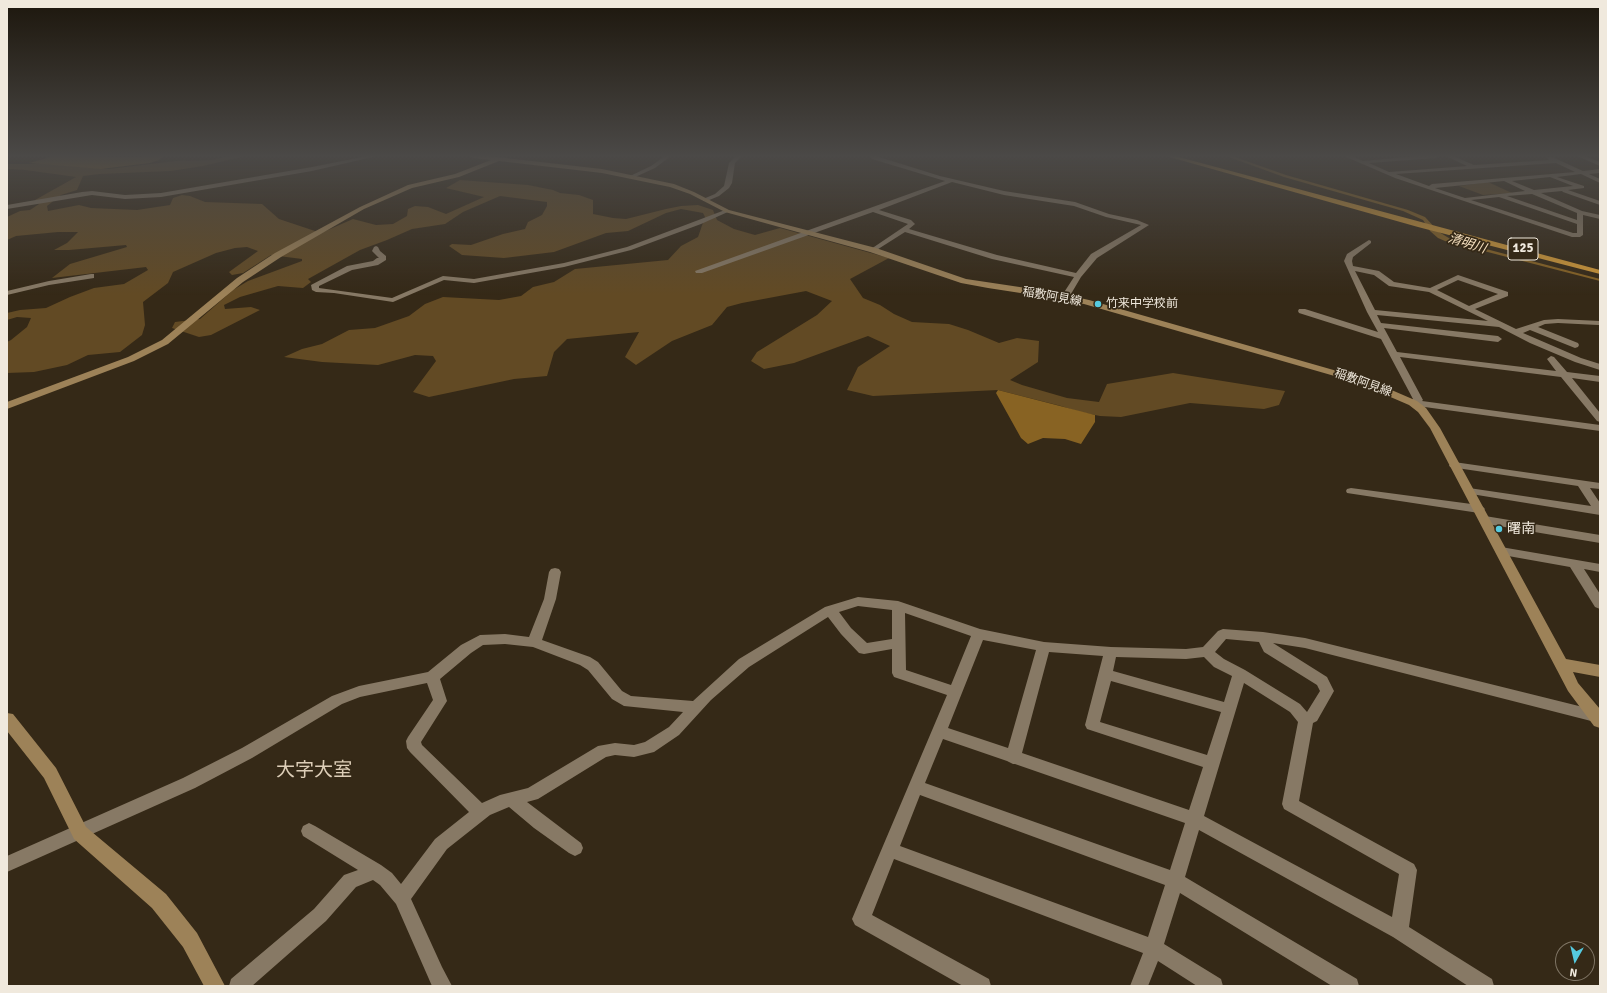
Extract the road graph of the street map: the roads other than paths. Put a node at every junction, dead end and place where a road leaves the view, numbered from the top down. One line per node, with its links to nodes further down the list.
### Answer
1 (34, 202): 11 (street)
2 (374, 202): 51 (main road)
3 (710, 202): 13 (main road, 稲敷阿見線)
4 (893, 202): 12 (street)
5 (1065, 202): 29 (street)
6 (1340, 202): 16 (highway, 125)
7 (1343, 202): 16 (highway, 125)
8 (1477, 202): 17 (street)
9 (1518, 202): 17 (street)
10 (1557, 202): 14 (street)
11 (7, 207)
12 (873, 210): 18 (street); 20 (street)
13 (727, 211): 20 (main road, 稲敷阿見線); 22 (street)
14 (1580, 212): 15 (street); 17 (street)
15 (1600, 217)
16 (1420, 224): 19 (highway, 125)
17 (1580, 224)
18 (905, 230): 23 (street); 29 (street)
19 (1448, 231): 25 (highway, 125); 27 (highway, 125)
20 (809, 233): 23 (main road, 稲敷阿見線); 26 (street)
21 (1369, 242): 24 (street)
22 (376, 248)
23 (873, 250): 32 (main road, 稲敷阿見線)
24 (1350, 268): 30 (street); 35 (street)
25 (1600, 269)
26 (699, 271)
27 (1600, 272)
28 (91, 276): 31 (street)
29 (1078, 276): 32 (street)
30 (1431, 290): 33 (street); 33 (street)
31 (7, 293)
32 (1065, 297): 50 (main road, 稲敷阿見線)
33 (1471, 308): 38 (street)
34 (1302, 311): 41 (street)
35 (1371, 312): 37 (street); 38 (street)
36 (1598, 323): 39 (street)
37 (1378, 325): 41 (street); 42 (street)
38 (1504, 326): 40 (street)
39 (1530, 327): 40 (street); 43 (street)
40 (1517, 332): 46 (street)
41 (1385, 337): 44 (street)
42 (1498, 339)
43 (1575, 344)
44 (1395, 354): 48 (street); 50 (street)
45 (1551, 359): 48 (street)
46 (1588, 363): 47 (street); 49 (street)
47 (1600, 367)
48 (1565, 374): 49 (street); 52 (street)
49 (1600, 378)
50 (1413, 403): 53 (street); 54 (main road, 稲敷阿見線)
51 (7, 406)
52 (1600, 419)
53 (1600, 428)
54 (1454, 465): 55 (street); 58 (main road, 稲敷阿見線)
55 (1581, 483): 56 (street); 60 (street)
56 (1600, 486)
57 (1350, 491): 59 (street)
58 (1469, 491): 59 (main road, 稲敷阿見線); 60 (street)
59 (1479, 509): 61 (main road, 稲敷阿見線)
60 (1600, 511)
61 (1485, 520): 62 (street); 63 (main road, 稲敷阿見線)
62 (1600, 538)
63 (1501, 551): 64 (street); 77 (main road, 稲敷阿見線)
64 (1574, 563): 65 (street); 67 (street)
65 (1600, 568)
66 (555, 572): 72 (street)
67 (1600, 604)
68 (898, 606): 69 (street); 70 (street); 73 (street)
69 (830, 610): 73 (street); 83 (street)
70 (979, 634): 74 (street); 82 (street)
71 (1263, 637): 76 (street); 86 (street); 87 (street)
72 (534, 642): 81 (street); 83 (street)
73 (899, 643): 82 (street)
74 (1044, 647): 75 (street); 89 (street)
75 (1111, 652): 76 (street); 79 (street)
76 (1207, 652): 80 (street)
77 (1561, 664): 78 (main road); 86 (main road, 稲敷阿見線)
78 (1600, 671)
79 (1106, 674): 84 (street); 90 (street)
80 (1240, 674): 84 (street); 87 (street)
81 (432, 677): 93 (street); 96 (street)
82 (955, 692): 88 (street)
83 (697, 707): 92 (street)
84 (1229, 709): 90 (street)
85 (7, 719): 96 (main road)
86 (1597, 719)
87 (1306, 720): 103 (street)
88 (939, 731): 89 (street); 91 (street)
89 (1013, 758): 94 (street)
90 (1212, 763): 94 (street)
91 (916, 787): 98 (street); 101 (street)
92 (511, 799): 93 (street); 97 (street)
93 (481, 813): 102 (street)
94 (1194, 820): 101 (street); 103 (street)
95 (309, 831): 100 (street)
96 (80, 833): 99 (street); 105 (main road)
97 (575, 848)
98 (890, 850): 104 (street); 108 (street)
99 (7, 864)
100 (375, 871): 102 (street); 106 (street)
101 (1175, 880): 104 (street); 111 (street)
102 (402, 898): 107 (street)
103 (1399, 931): 112 (street)
104 (1154, 948): 109 (street); 110 (street)
105 (215, 986)
106 (238, 986)
107 (443, 986)
108 (982, 986)
109 (1139, 986)
110 (1214, 986)
111 (1350, 986)
112 (1485, 986)

